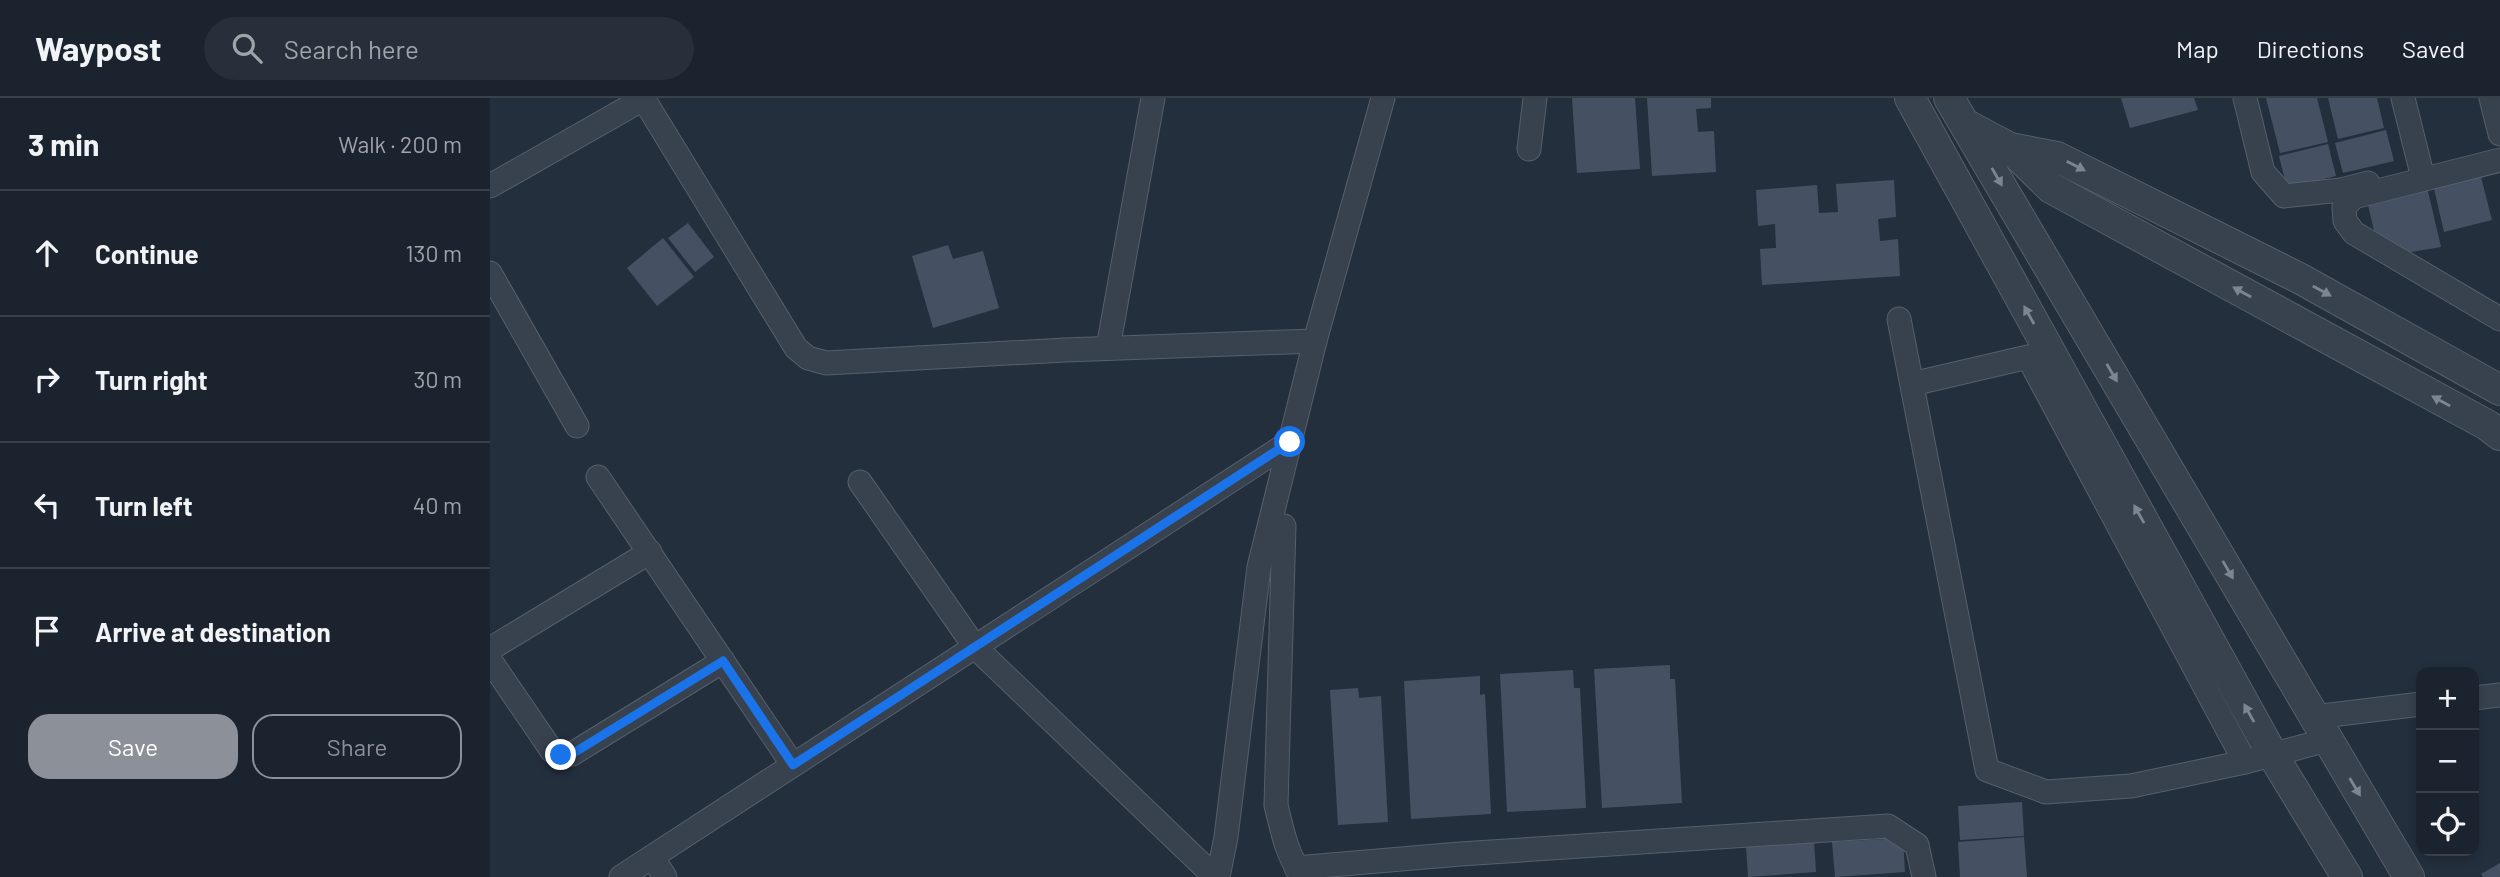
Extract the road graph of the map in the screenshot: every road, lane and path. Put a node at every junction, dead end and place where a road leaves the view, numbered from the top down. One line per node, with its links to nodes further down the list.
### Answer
1 (644, 98): 17 (street); 22 (street)
2 (1153, 98): 22 (street)
3 (1383, 98): 21 (street)
4 (1535, 98): 13 (street)
5 (1909, 98): 10 (street); 40 (street, one-way to 5)
6 (1949, 98): 10 (street)
7 (2245, 98): 16 (street)
8 (2403, 98): 16 (street)
9 (2491, 98): 11 (street)
10 (1966, 125): 12 (street); 39 (street, one-way to 39)
11 (2500, 134)
12 (2010, 148): 24 (street, one-way to 24); 26 (street, one-way to 12)
13 (1529, 149)
14 (2500, 151): 16 (street)
15 (2500, 160): 20 (street)
16 (2421, 170)
17 (490, 186)
18 (490, 274): 25 (street)
19 (1899, 319): 23 (street)
20 (2500, 319)
21 (1315, 341): 22 (street); 27 (street)
22 (1108, 348)
23 (1912, 384): 40 (street); 40 (street)
24 (2500, 390)
25 (577, 426)
26 (2500, 435)
27 (1290, 442): 32 (street); 46 (street)
28 (598, 477): 31 (street)
29 (860, 482): 32 (street)
30 (1284, 526): 43 (street)
31 (649, 552): 33 (street); 35 (street)
32 (975, 647): 41 (street); 46 (street)
33 (490, 649)
34 (490, 660): 35 (street)
35 (723, 661): 41 (street)
36 (2500, 695): 37 (street)
37 (2479, 697)
38 (2416, 705): 39 (street)
39 (2320, 728): 40 (street); 49 (street, one-way to 49)
40 (2258, 758): 48 (street)
41 (793, 765): 42 (street)
42 (652, 857): 44 (street); 45 (street)
43 (1300, 872): 47 (street)
44 (621, 877)
45 (665, 877)
46 (1217, 877)
47 (1924, 877)
48 (2347, 877)
49 (2409, 877)

